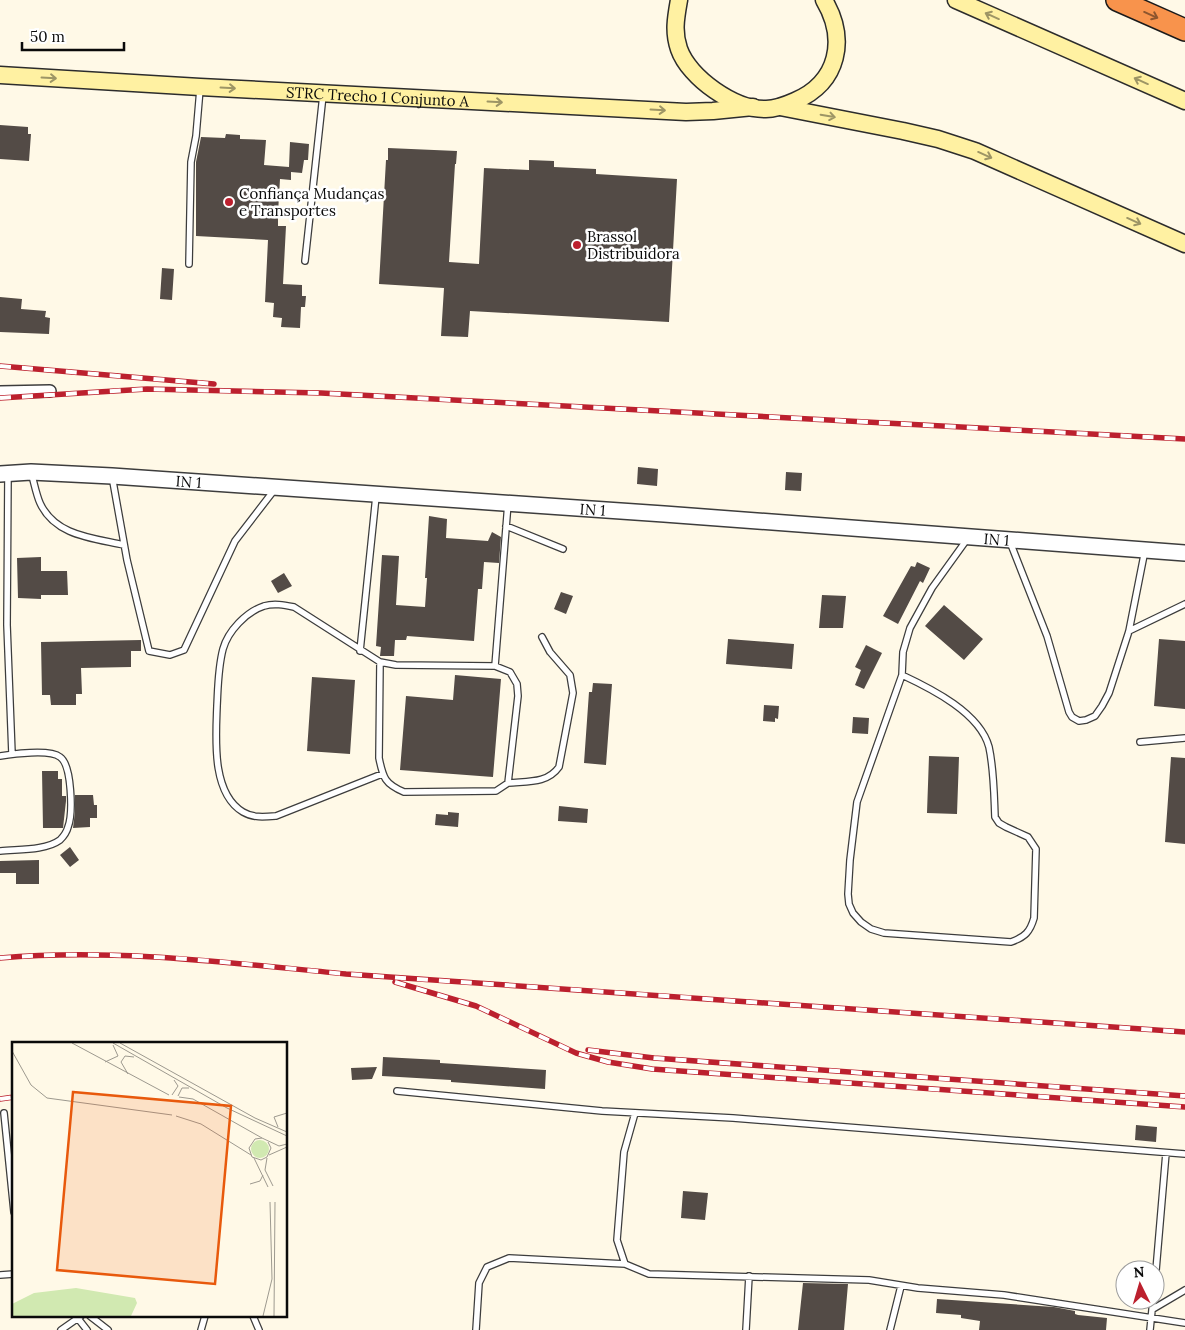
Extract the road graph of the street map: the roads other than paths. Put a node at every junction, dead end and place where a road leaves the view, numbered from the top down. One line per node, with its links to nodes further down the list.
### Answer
1 (679, 0): 11 (main road)
2 (824, 0): 10 (main road)
3 (956, 0): 9 (main road, one-way to 3)
4 (1117, 0): 5 (highway, one-way to 5)
5 (1185, 30)
6 (0, 75): 7 (main road, STRC Trecho 1 Conjunto A, one-way to 7)
7 (200, 87): 8 (main road, STRC Trecho 1 Conjunto A, one-way to 8); 14 (lane)
8 (323, 93): 11 (main road, STRC Trecho 1 Conjunto A, one-way to 11); 13 (lane)
9 (1185, 101)
10 (780, 107): 11 (main road, STRC Trecho 1 Conjunto A); 12 (main road, one-way to 12)
11 (753, 108)
12 (1185, 244)
13 (305, 261)
14 (189, 264)
15 (50, 391): 16 (street)
16 (0, 392)
17 (31, 472): 18 (street, IN 1); 19 (street, IN 1); 26 (lane)
18 (4, 474): 39 (lane)
19 (112, 476): 20 (street, IN 1); 26 (lane)
20 (276, 487): 21 (street, IN 1); 26 (lane)
21 (376, 494): 22 (street, IN 1); 33 (lane)
22 (508, 503): 23 (lane); 24 (street, IN 1)
23 (506, 526): 27 (lane); 35 (lane)
24 (968, 537): 25 (street, IN 1); 36 (lane)
25 (1009, 540): 28 (street, IN 1); 31 (lane)
26 (124, 546)
27 (563, 549)
28 (1145, 550): 29 (street, IN 1); 31 (lane)
29 (1185, 553)
30 (1185, 604): 31 (lane)
31 (1129, 631)
32 (542, 637): 42 (lane)
33 (360, 651): 34 (lane); 41 (lane)
34 (380, 662): 35 (lane); 41 (lane)
35 (495, 666): 42 (lane)
36 (902, 675): 36 (lane)
37 (1185, 738): 38 (lane)
38 (1140, 742)
39 (12, 754): 40 (lane); 43 (lane)
40 (0, 756)
41 (382, 774): 42 (lane)
42 (508, 783)
43 (0, 851)
44 (397, 1091): 46 (lane)
45 (4, 1113): 49 (lane)
46 (635, 1113): 47 (lane); 51 (lane)
47 (1166, 1153): 48 (lane); 50 (lane)
48 (1185, 1154)
49 (12, 1192)
50 (1157, 1260)
51 (625, 1264): 52 (lane); 67 (lane)
52 (750, 1276): 53 (lane); 68 (lane)
53 (901, 1286): 61 (lane); 69 (lane)
54 (1185, 1290): 55 (lane)
55 (1165, 1302)
56 (1153, 1310): 61 (lane)
57 (77, 1318): 63 (lane)
58 (79, 1318): 64 (lane)
59 (93, 1318): 65 (lane)
60 (254, 1318): 66 (lane)
61 (1152, 1318): 62 (lane); 70 (lane)
62 (1185, 1323)
63 (61, 1330)
64 (88, 1330)
65 (108, 1330)
66 (259, 1330)
67 (476, 1330)
68 (746, 1330)
69 (890, 1330)
70 (1150, 1330)

